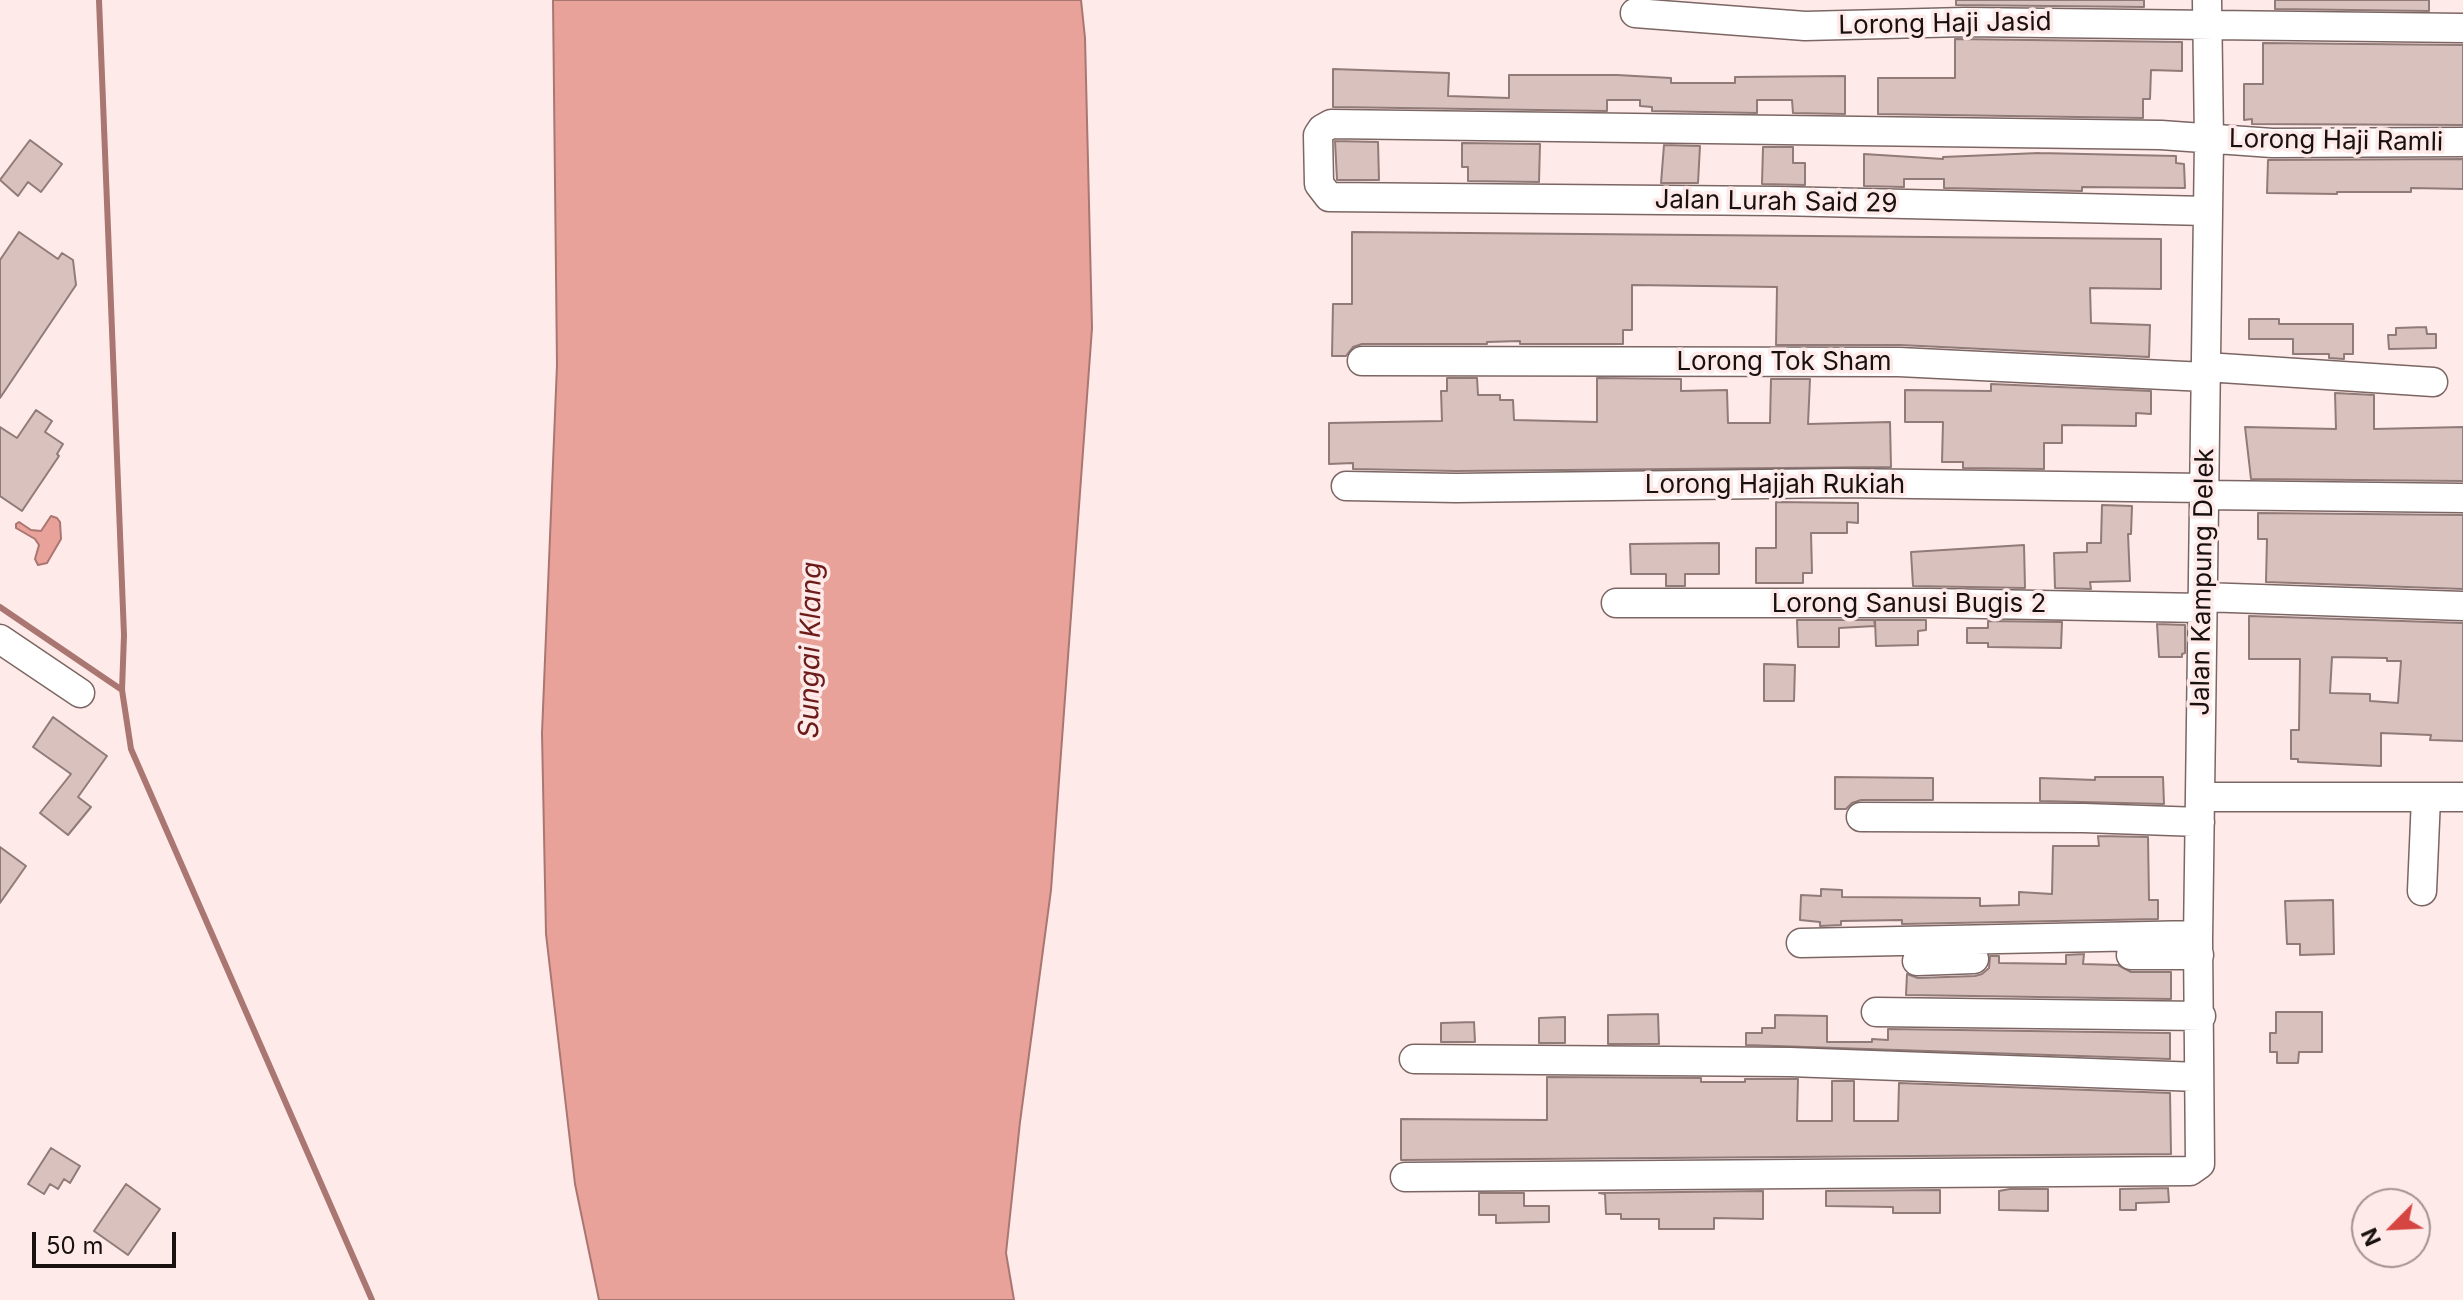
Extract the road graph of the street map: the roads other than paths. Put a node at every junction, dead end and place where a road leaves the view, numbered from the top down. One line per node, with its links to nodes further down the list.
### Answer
1 (2208, 12): 2 (street, Lorong Haji Jasid); 3 (street, Lorong Haji Jasid); 4 (street, Jalan Kampung Delek)
2 (1635, 13)
3 (2463, 28)
4 (2209, 140): 5 (street, Lorong Haji Ramli); 6 (street, Lorong Haji Ramli); 7 (street, Jalan Kampung Delek)
5 (2463, 142)
6 (1345, 198): 7 (street, Jalan Lurah Said 29)
7 (2207, 211): 9 (street, Jalan Kampung Delek)
8 (1362, 361): 9 (street, Lorong Tok Sham)
9 (2206, 372): 10 (street, Lorong Tok Sham); 12 (street, Jalan Kampung Delek)
10 (2433, 382)
11 (1346, 486): 12 (street, Lorong Hajjah Rukiah)
12 (2204, 491): 13 (street, Lorong Hajjah Rukiah); 14 (street, Jalan Kampung Delek)
13 (2463, 498)
14 (2202, 602): 15 (street, Lorong Sanusi Bugis 2); 16 (street, Lorong Sanusi Bugis 2); 21 (street, Jalan Kampung Delek)
15 (1616, 603)
16 (2463, 606)
17 (0, 639): 18 (street)
18 (80, 693)
19 (2463, 797): 20 (street)
20 (2426, 798): 21 (street); 23 (street)
21 (2200, 809): 22 (street); 25 (street, Jalan Kampung Delek)
22 (1861, 817)
23 (2422, 891)
24 (1801, 943): 25 (street)
25 (2198, 945): 26 (street); 28 (street, Jalan Kampung Delek)
26 (1917, 961)
27 (1876, 1012): 28 (street)
28 (2201, 1016): 30 (street, Jalan Kampung Delek)
29 (1414, 1059): 30 (street)
30 (2199, 1077): 31 (street, Jalan Kampung Delek)
31 (1405, 1177)

